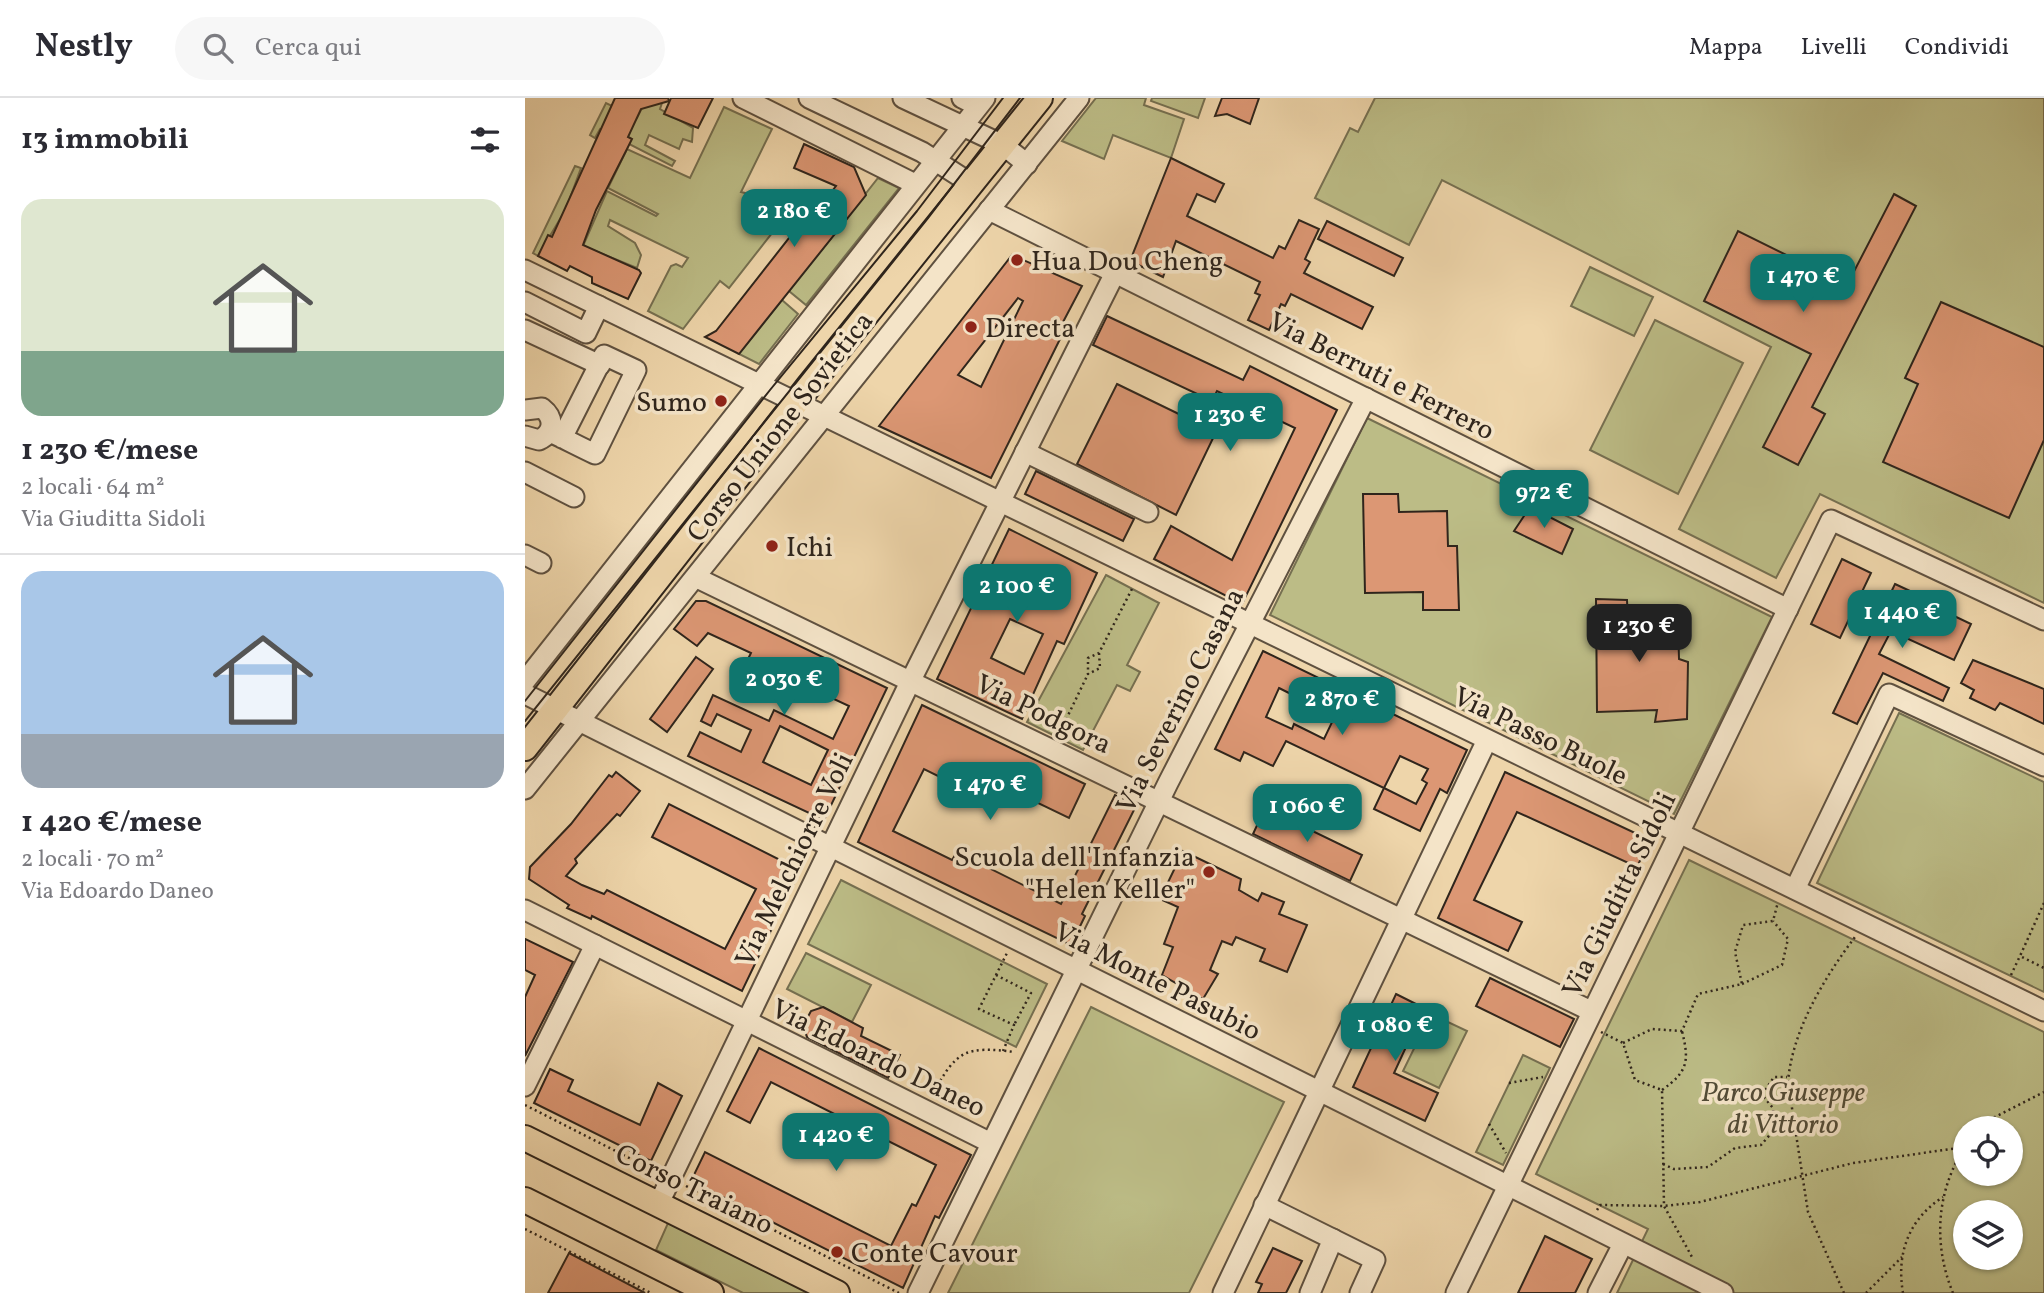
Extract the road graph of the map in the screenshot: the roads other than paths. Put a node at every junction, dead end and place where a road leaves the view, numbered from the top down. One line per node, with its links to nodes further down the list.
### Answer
1 (743, 98): 12 (street)
2 (809, 98): 9 (street)
3 (903, 98): 7 (street)
4 (1040, 98): 8 (main road, Corso Unione Sovietica)
5 (1079, 98): 10 (street, Corso Unione Sovietica)
6 (975, 101): 7 (street, Corso Unione Sovietica)
7 (961, 127): 8 (street); 9 (street, Corso Unione Sovietica)
8 (1003, 145): 10 (street); 11 (main road, Corso Unione Sovietica)
9 (934, 160): 11 (street); 12 (street, Corso Unione Sovietica)
10 (1027, 164): 13 (street, Corso Unione Sovietica)
11 (970, 183): 22 (main road, Corso Unione Sovietica)
12 (915, 184): 20 (street, Corso Unione Sovietica)
13 (989, 210): 15 (street, Via Berruti e Ferrero); 24 (street, Corso Unione Sovietica)
14 (525, 270): 17 (street)
15 (1115, 273): 21 (street, Via Berruti e Ferrero); 27 (street)
16 (525, 302): 17 (street)
17 (599, 306): 20 (street)
18 (525, 330): 19 (street)
19 (600, 365): 25 (street); 25 (street)
20 (756, 384): 22 (street, Corso Unione Sovietica); 37 (street, Corso Unione Sovietica)
21 (1366, 398): 33 (street, Via Berruti e Ferrero); 35 (street, Via Severino Casana)
22 (797, 402): 24 (street, Via Passo Buole); 39 (main road, Corso Unione Sovietica)
23 (525, 410): 25 (street)
24 (823, 416): 30 (street, Via Passo Buole); 32 (street, Corso Unione Sovietica)
25 (556, 435): 26 (street)
26 (525, 436)
27 (1025, 452): 30 (street); 31 (street)
28 (525, 472): 29 (street)
29 (574, 496)
30 (1000, 503): 35 (street, Via Passo Buole); 36 (street, Via Melchiorre Voli)
31 (1148, 512)
32 (697, 578): 36 (street, Via Podgora); 40 (street, Corso Unione Sovietica)
33 (1788, 609): 34 (street, Via Giuditta Sidoli); 46 (street, Via Giuditta Sidoli)
34 (2044, 620)
35 (1248, 624): 41 (street, Via Passo Buole); 45 (street, Via Severino Casana)
36 (911, 680): 45 (street, Via Podgora); 47 (street, Via Melchiorre Voli)
37 (525, 681)
38 (525, 694): 39 (street)
39 (555, 710): 40 (street, Via Monte Pasubio); 42 (main road, Corso Unione Sovietica)
40 (580, 722): 44 (street, Corso Unione Sovietica); 47 (street, Via Monte Pasubio)
41 (1487, 740): 46 (street, Via Passo Buole); 50 (street)
42 (525, 748)
43 (2044, 766): 48 (street)
44 (525, 789)
45 (1159, 801): 50 (street, Via Podgora); 52 (street, Via Severino Casana)
46 (1679, 833): 48 (street, Via Passo Buole); 54 (street, Via Giuditta Sidoli)
47 (831, 845): 52 (street, Via Monte Pasubio); 55 (street, Via Melchiorre Voli)
48 (1795, 889): 53 (street, Via Passo Buole)
49 (525, 910): 51 (street, Via Edoardo Daneo)
50 (1403, 918): 54 (street, Via Podgora); 57 (street)
51 (596, 945): 55 (street, Via Edoardo Daneo); 56 (street)
52 (1076, 971): 57 (street, Via Monte Pasubio); 59 (street, Via Severino Casana)
53 (2044, 1011)
54 (1588, 1018): 60 (street, Via Giuditta Sidoli)
55 (745, 1023): 59 (street, Via Edoardo Daneo); 62 (street, Via Melchiorre Voli)
56 (525, 1086)
57 (1320, 1092): 60 (street, Via Monte Pasubio); 63 (street)
58 (525, 1138): 62 (main road, Corso Traiano)
59 (989, 1142): 69 (street, Via Severino Casana)
60 (1510, 1185): 65 (street, Via Monte Pasubio); 73 (street, Via Giuditta Sidoli)
61 (525, 1200): 67 (main road)
62 (659, 1203): 68 (main road, Corso Traiano)
63 (1264, 1205): 64 (street); 70 (street)
64 (1333, 1239): 71 (street); 72 (street)
65 (1623, 1244): 66 (street, Via Monte Pasubio); 74 (street)
66 (1718, 1291)
67 (711, 1293)
68 (837, 1293)
69 (918, 1293)
70 (1223, 1293)
71 (1310, 1293)
72 (1360, 1293)
73 (1455, 1293)
74 (1598, 1293)

